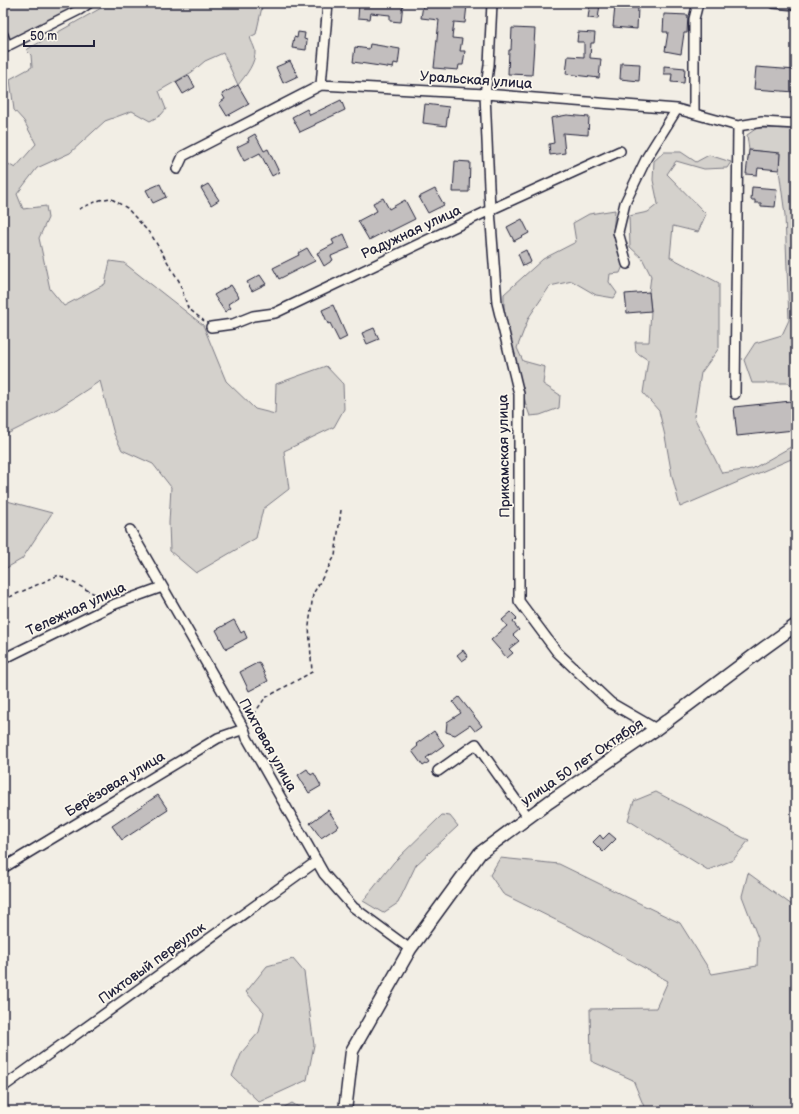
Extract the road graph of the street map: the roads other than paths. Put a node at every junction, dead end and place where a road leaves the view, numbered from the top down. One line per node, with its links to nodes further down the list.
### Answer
1 (89, 3): 8 (street)
2 (328, 3): 9 (street)
3 (492, 3): 10 (street, Прикамская улица)
4 (698, 3): 12 (street)
5 (772, 3): 6 (street)
6 (796, 5)
7 (3, 35): 8 (street)
8 (5, 47)
9 (321, 85): 10 (street, Уральская улица); 16 (street)
10 (485, 94): 11 (street, Уральская улица); 17 (street, Прикамская улица)
11 (677, 109): 12 (street, Уральская улица); 18 (street)
12 (694, 113): 14 (street, Уральская улица)
13 (796, 124): 14 (street, Уральская улица)
14 (738, 126): 20 (street)
15 (620, 151): 17 (street, Радужная улица)
16 (177, 169)
17 (490, 210): 19 (street, Радужная улица); 26 (street, Прикамская улица)
18 (626, 264)
19 (211, 327)
20 (735, 394)
21 (130, 530): 22 (street, Пихтовая улица)
22 (162, 587): 24 (street, Тележная улица); 25 (street, Пихтовая улица)
23 (796, 625): 26 (main road, улица 50 лет Октября)
24 (3, 659)
25 (244, 729): 29 (street, Пихтовая улица); 30 (street, Берёзовая улица)
26 (656, 730): 28 (main road, улица 50 лет Октября)
27 (438, 772): 28 (street)
28 (528, 817): 31 (main road, улица 50 лет Октября)
29 (317, 861): 31 (street, Пихтовая улица); 32 (street, Пихтовый переулок)
30 (3, 868)
31 (410, 949): 33 (main road, улица 50 лет Октября)
32 (3, 1087)
33 (345, 1111)

